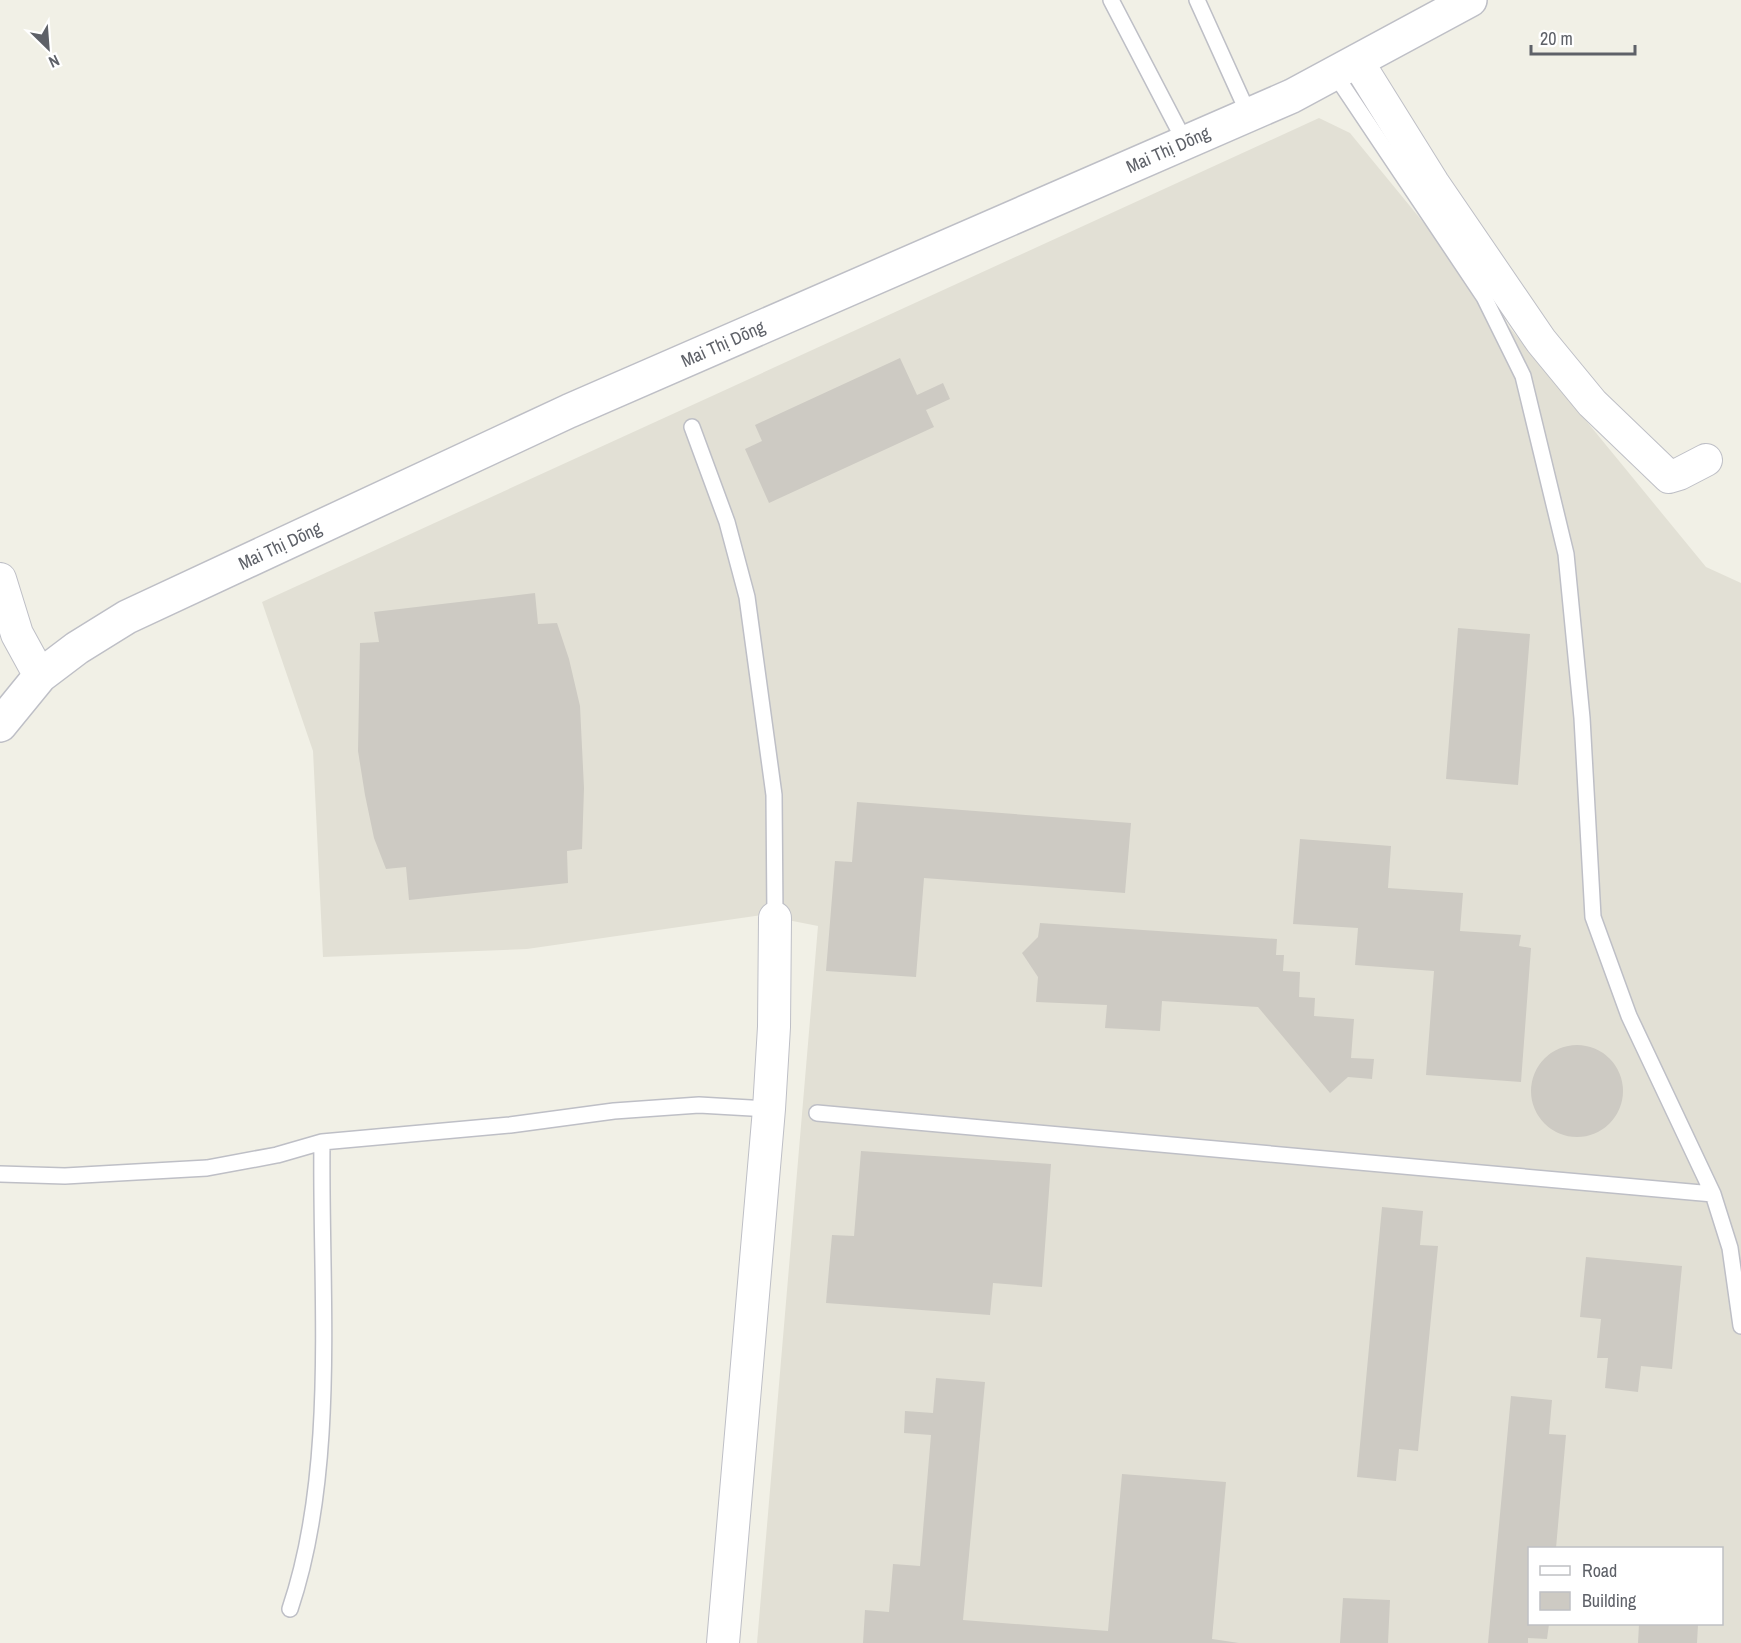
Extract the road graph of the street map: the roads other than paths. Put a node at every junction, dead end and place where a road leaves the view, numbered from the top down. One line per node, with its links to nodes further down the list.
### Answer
1 (1111, 0): 6 (lane)
2 (1197, 0): 5 (lane)
3 (1470, 0): 4 (street, Mai Thị Dõng)
4 (1345, 67): 5 (street, Mai Thị Dõng); 8 (street); 17 (lane)
5 (1249, 114): 6 (street, Mai Thị Dõng)
6 (1185, 142): 10 (street, Mai Thị Dõng)
7 (692, 427): 12 (lane)
8 (1706, 460)
9 (0, 579): 10 (street)
10 (40, 676): 11 (street, Mai Thị Dõng)
11 (0, 725)
12 (775, 918): 13 (street)
13 (769, 1109): 15 (lane); 20 (street)
14 (817, 1113): 17 (lane)
15 (322, 1142): 16 (lane); 19 (lane)
16 (0, 1174)
17 (1713, 1194): 18 (lane)
18 (1741, 1326)
19 (290, 1609)
20 (723, 1643)

